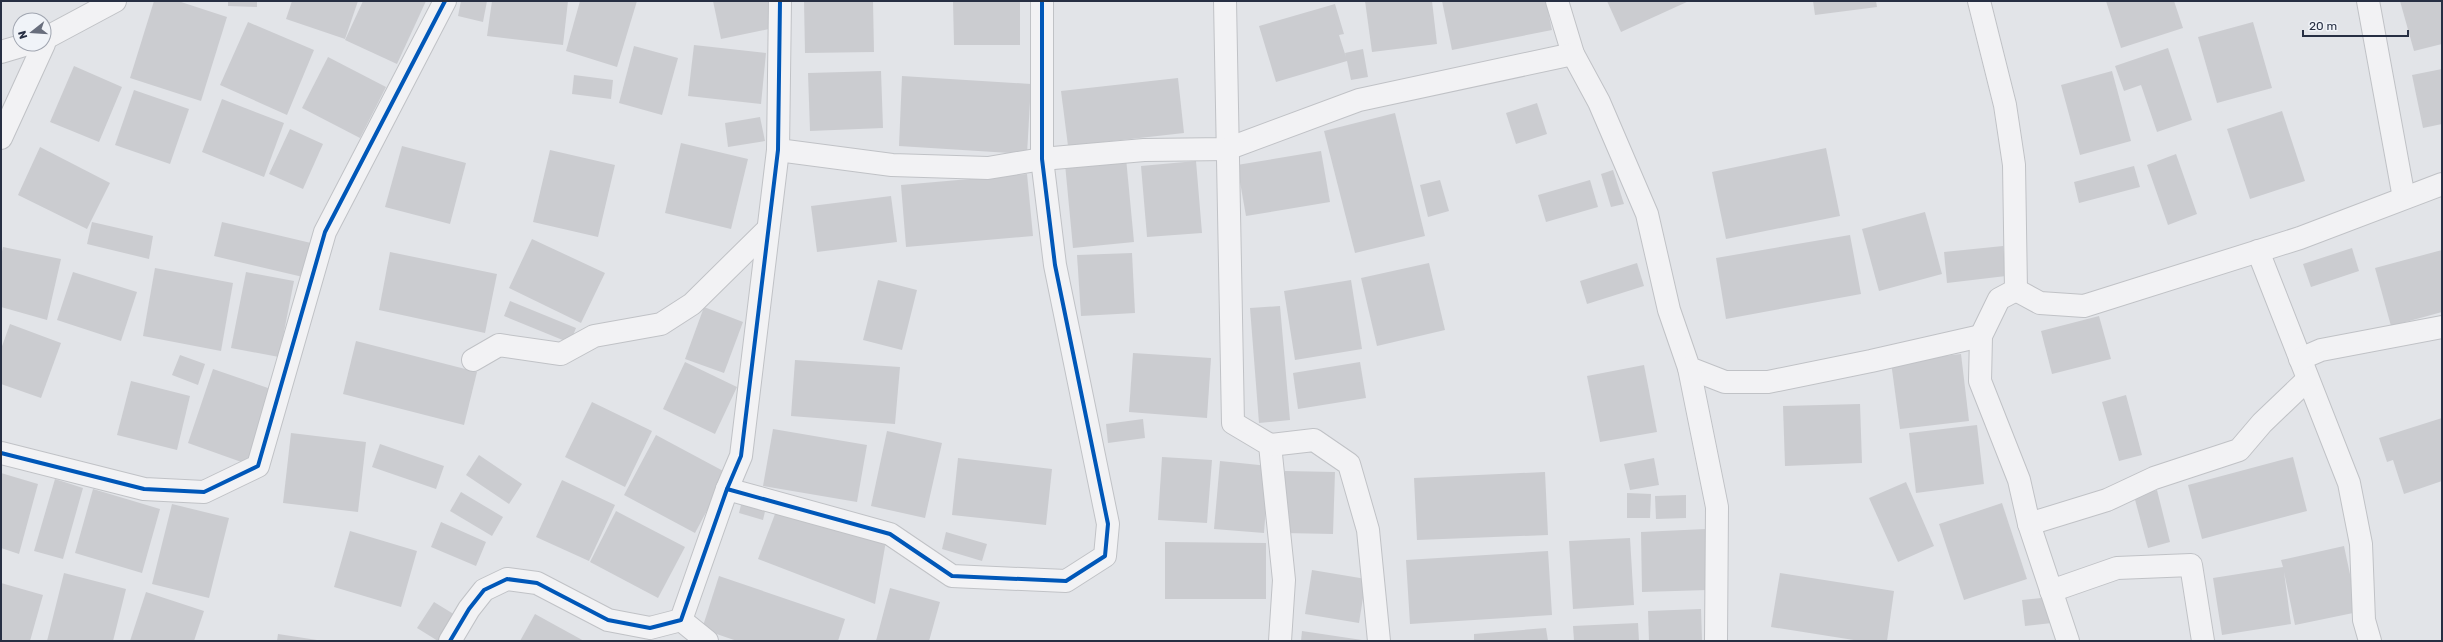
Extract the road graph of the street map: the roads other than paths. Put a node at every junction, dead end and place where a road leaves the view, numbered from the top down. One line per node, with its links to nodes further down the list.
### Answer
1 (116, 1): 9 (street)
2 (445, 1): 30 (street)
3 (780, 1): 16 (street)
4 (1042, 1): 17 (street)
5 (1225, 1): 15 (street)
6 (1557, 1): 13 (street)
7 (1979, 1): 22 (street)
8 (2368, 1): 19 (street)
9 (52, 36)
10 (12, 49): 11 (street)
11 (1, 52)
12 (37, 52): 14 (street)
13 (1574, 54): 15 (street); 27 (street)
14 (1, 138)
15 (1227, 149): 17 (street); 29 (street)
16 (778, 150): 17 (street); 20 (street)
17 (1042, 159): 31 (street)
18 (2442, 184): 19 (street)
19 (2404, 198): 21 (street)
20 (767, 230): 26 (street); 31 (street)
21 (2258, 251): 22 (street); 25 (street)
22 (2016, 290): 24 (street)
23 (2442, 327): 25 (street)
24 (1981, 336): 27 (street); 32 (street)
25 (2300, 359): 28 (street)
26 (473, 360)
27 (1689, 368): 39 (street)
28 (2307, 380): 32 (street); 42 (street)
29 (1270, 445): 37 (street); 38 (street)
30 (1, 453)
31 (727, 489): 34 (street)
32 (2029, 524): 33 (street)
33 (2051, 591): 40 (street); 41 (street)
34 (681, 620): 35 (street); 36 (street)
35 (450, 641)
36 (708, 641)
37 (1280, 641)
38 (1379, 641)
39 (1716, 641)
40 (2068, 641)
41 (2203, 641)
42 (2370, 641)

